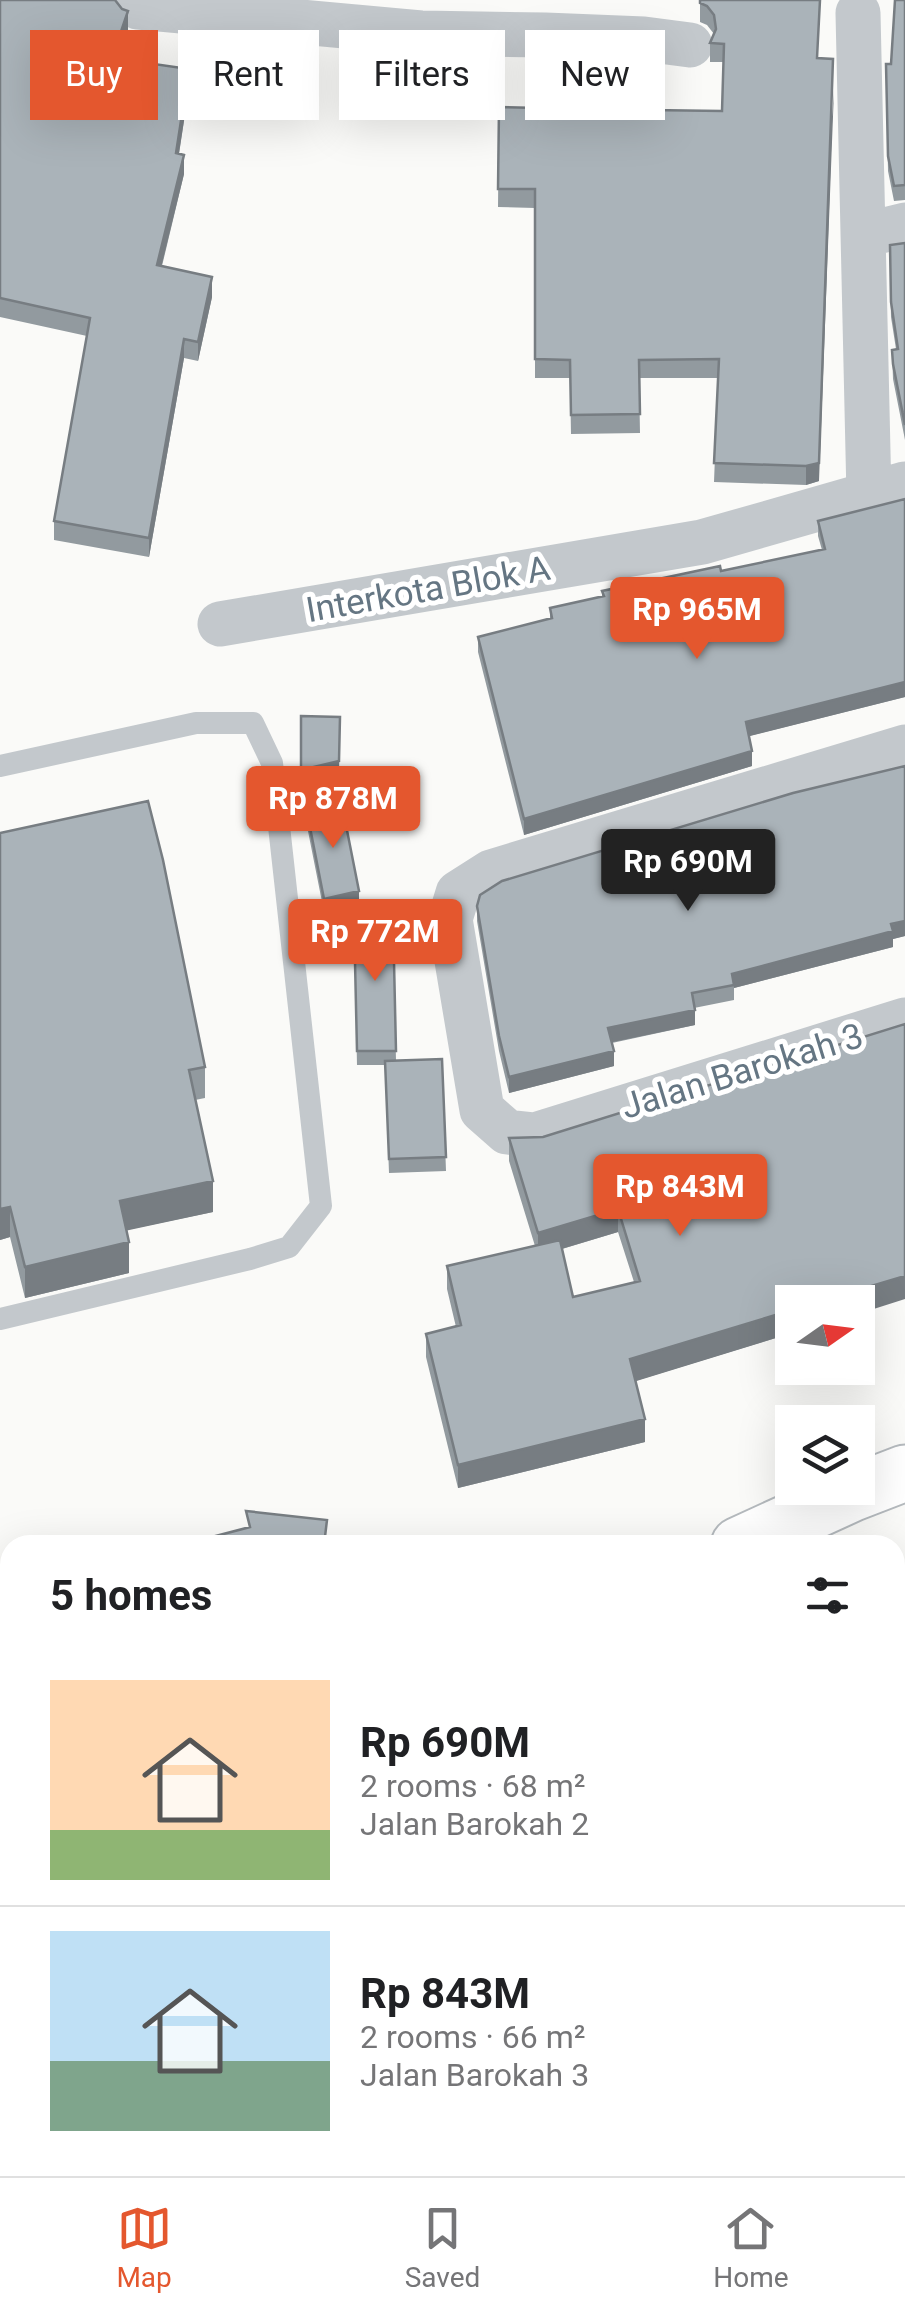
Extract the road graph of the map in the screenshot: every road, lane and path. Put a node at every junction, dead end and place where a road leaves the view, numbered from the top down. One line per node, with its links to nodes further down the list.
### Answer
1 (138, 7): 3 (street)
2 (858, 13): 5 (street, Interkota Blok A)
3 (422, 16): 4 (street)
4 (690, 45)
5 (884, 230): 6 (street, Interkota Blok A)
6 (887, 490): 7 (street, Interkota Blok A)
7 (220, 624)
8 (905, 747): 10 (street, Jalan Barokah 3)
9 (0, 766): 11 (lane)
10 (905, 1020)
11 (0, 1318)
12 (905, 1473): 13 (main road)
13 (761, 1535)

